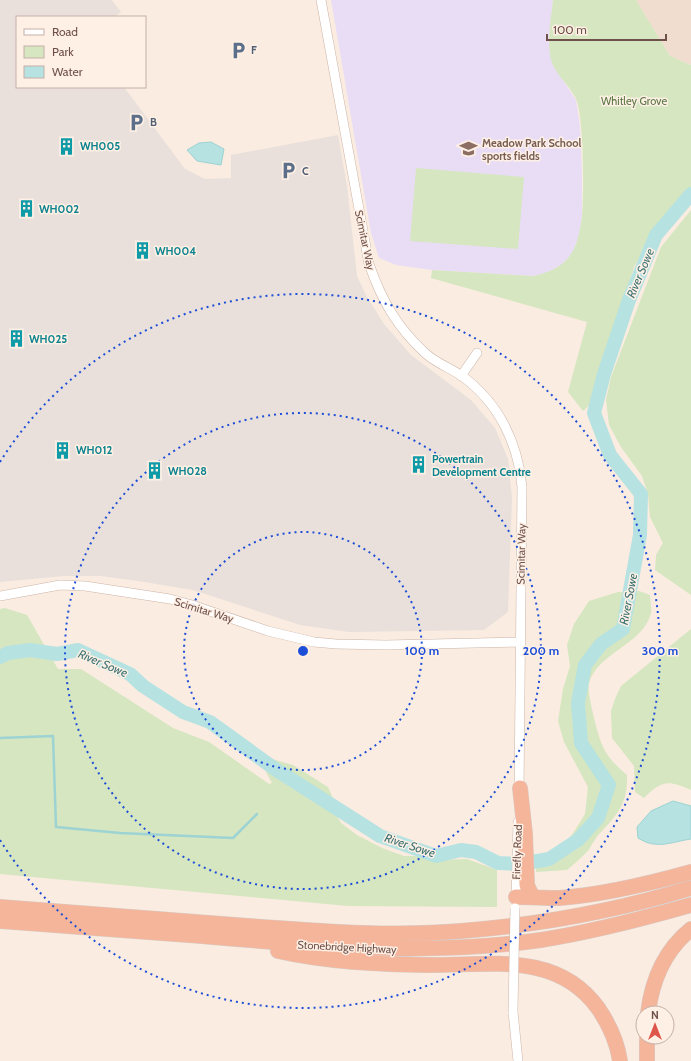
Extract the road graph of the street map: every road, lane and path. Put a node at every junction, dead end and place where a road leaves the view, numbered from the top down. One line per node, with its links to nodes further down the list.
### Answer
1 (322, 0): 3 (street, Scimitar Way)
2 (477, 352): 3 (street)
3 (461, 376): 5 (street, Scimitar Way)
4 (0, 596): 5 (street, Scimitar Way)
5 (520, 642): 6 (street)
6 (520, 788): 9 (highway)
7 (691, 872): 9 (highway)
8 (691, 888): 11 (highway, Stonebridge Highway)
9 (522, 894): 17 (street, bridge)
10 (691, 905): 14 (highway, Stonebridge Highway)
11 (0, 907)
12 (0, 921): 14 (highway, Stonebridge Highway)
13 (691, 929): 15 (highway)
14 (213, 937): 18 (highway)
15 (649, 1005)
16 (647, 1045): 19 (highway)
17 (518, 1061)
18 (620, 1061)
19 (647, 1061)

